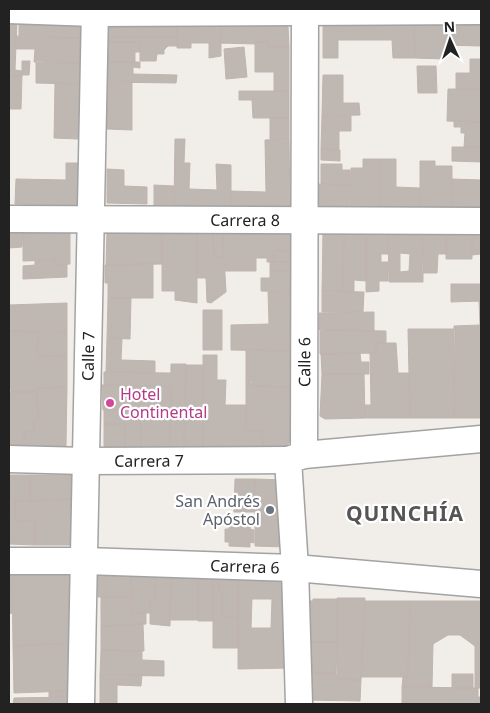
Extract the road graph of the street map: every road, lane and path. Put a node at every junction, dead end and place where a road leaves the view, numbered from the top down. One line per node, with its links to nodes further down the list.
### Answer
1 (9, 10): 3 (street)
2 (305, 10): 3 (street); 4 (street); 7 (street, Calle 6)
3 (95, 11): 6 (street, Calle 7)
4 (481, 11)
5 (9, 219): 6 (street, Carrera 8)
6 (92, 220): 7 (street, Carrera 8); 12 (street, Calle 7)
7 (304, 220): 8 (street, Carrera 8); 11 (street, Calle 6)
8 (481, 221)
9 (481, 439): 11 (street, Carrera 7)
10 (9, 458): 12 (street, Carrera 7)
11 (296, 458): 12 (street, Carrera 7); 15 (street, Calle 6)
12 (85, 461): 13 (street, Calle 7)
13 (85, 560): 14 (street, Carrera 6); 15 (street, Carrera 6); 17 (street, Calle 7)
14 (9, 561)
15 (295, 568): 16 (street, Carrera 6); 18 (street, Calle 6)
16 (481, 584)
17 (81, 704)
18 (299, 704)

